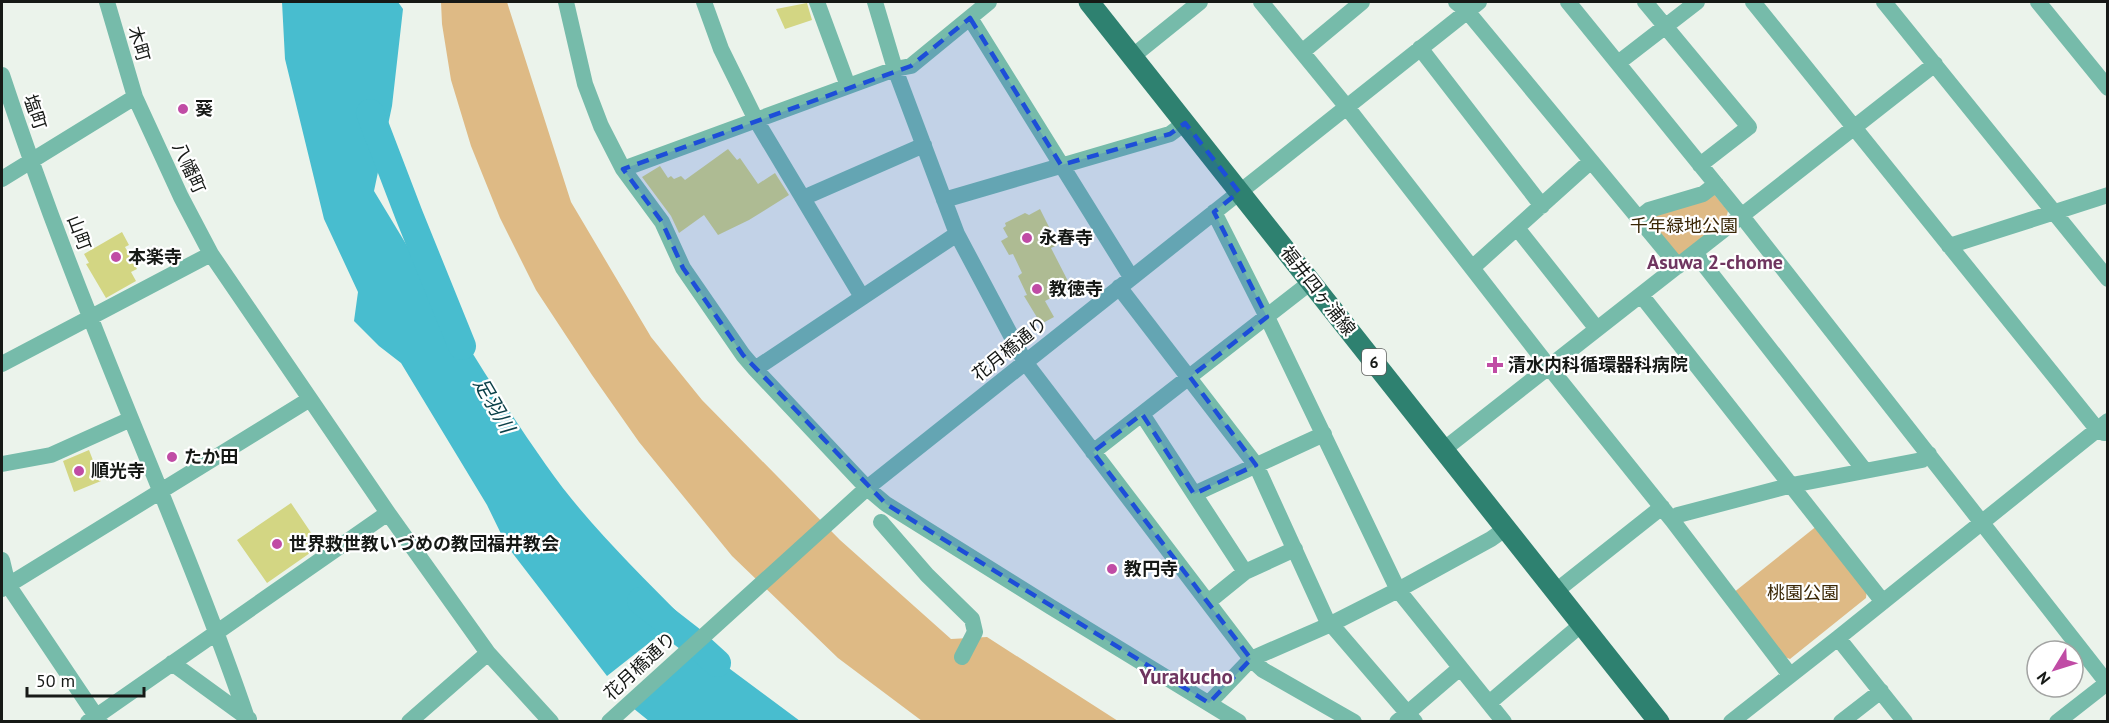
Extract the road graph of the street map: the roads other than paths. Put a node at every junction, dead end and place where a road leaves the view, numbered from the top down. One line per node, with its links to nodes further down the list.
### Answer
1 (107, 2): 29 (street, 木町)
2 (566, 2): 39 (street)
3 (704, 2): 31 (street)
4 (817, 2): 27 (street)
5 (875, 2): 25 (street)
6 (989, 2): 18 (street)
7 (1089, 2): 22 (main road, 福井四ヶ浦線 / 6)
8 (1200, 2): 22 (street)
9 (1261, 2): 21 (street)
10 (1362, 2): 21 (street)
11 (1568, 2): 23 (street)
12 (1646, 2): 19 (street)
13 (1697, 2): 19 (street)
14 (1753, 2): 33 (street)
15 (1884, 2): 24 (street)
16 (2038, 2): 28 (street)
17 (1467, 5): 20 (street, 花月橋通り); 36 (street)
18 (970, 18): 25 (street); 37 (street)
19 (1665, 26): 23 (street); 38 (street)
20 (1420, 48): 30 (street, 花月橋通り); 46 (street)
21 (1302, 52): 30 (street)
22 (1132, 57): 32 (main road, 福井四ヶ浦線 / 6)
23 (1618, 63): 38 (street)
24 (1935, 64): 33 (street); 48 (street)
25 (896, 69): 27 (street); 34 (street)
26 (2, 75): 35 (street, 塩町)
27 (848, 87): 31 (street)
28 (2108, 88)
29 (135, 97): 35 (street); 55 (street, 八幡町)
30 (1346, 106): 42 (street, 花月橋通り); 57 (street)
31 (756, 120): 39 (street); 44 (street)
32 (1185, 123): 37 (street); 42 (main road, 福井四ヶ浦線 / 6)
33 (1854, 128): 49 (street); 53 (street)
34 (924, 145): 44 (street); 45 (street)
35 (31, 162): 40 (street); 64 (street, 山町)
36 (1591, 162): 46 (street); 50 (street)
37 (1061, 165): 45 (street); 59 (street)
38 (1700, 165): 41 (street)
39 (623, 169): 69 (street)
40 (2, 179)
41 (1716, 184): 49 (street); 50 (street)
42 (1239, 192): 47 (street, 花月橋通り); 60 (main road, 福井四ヶ浦線 / 6)
43 (2108, 195): 48 (street)
44 (803, 198): 62 (street)
45 (944, 200): 52 (street)
46 (1542, 206): 51 (street)
47 (1214, 212): 59 (street, 花月橋通り); 63 (street)
48 (2054, 213): 53 (street); 58 (street)
49 (1741, 215): 54 (street); 78 (street)
50 (1639, 218): 56 (street)
51 (1518, 228): 57 (street); 65 (street)
52 (957, 234): 62 (street); 66 (street)
53 (1949, 246): 74 (street)
54 (1695, 253): 56 (street); 81 (street)
55 (211, 254): 64 (street); 71 (street, 八幡町)
56 (1678, 266): 61 (street)
57 (1472, 268): 68 (street)
58 (2108, 279)
59 (1125, 282): 66 (street, 花月橋通り); 70 (street)
60 (1311, 282): 63 (street); 76 (main road, 福井四ヶ浦線 / 6)
61 (1641, 295): 65 (street); 82 (street)
62 (862, 297): 69 (street)
63 (1267, 317): 70 (street); 75 (street)
64 (90, 318): 67 (street); 73 (street, 山町)
65 (1598, 329): 68 (street)
66 (1025, 362): 77 (street); 84 (street, 花月橋通り)
67 (2, 364)
68 (1549, 367): 76 (street); 87 (street)
69 (755, 369): 84 (street)
70 (1190, 377): 72 (street); 80 (street)
71 (310, 399): 83 (street); 86 (street, 八幡町)
72 (1142, 414): 77 (street); 85 (street)
73 (131, 419): 79 (street); 83 (street, 山町)
74 (2104, 428): 88 (street)
75 (1324, 434): 80 (street); 95 (street)
76 (1443, 450): 90 (main road, 福井四ヶ浦線 / 6)
77 (1093, 452): 97 (street)
78 (1929, 454): 81 (street); 88 (street)
79 (2, 464)
80 (1256, 465): 85 (street); 91 (street)
81 (1863, 471): 82 (street)
82 (1792, 485): 87 (street); 98 (street)
83 (160, 491): 94 (street); 101 (street, 山町)
84 (862, 492): 111 (street); 119 (street, 花月橋通り)
85 (1194, 494): 93 (street)
86 (388, 513): 101 (street); 103 (street, 八幡町)
87 (1667, 514): 96 (street); 108 (street)
88 (1982, 521): 98 (street); 109 (street)
89 (881, 522): 104 (street)
90 (1505, 528): 95 (street); 96 (main road, 福井四ヶ浦線 / 6)
91 (1295, 549): 93 (street); 99 (street)
92 (2, 560): 94 (street)
93 (1245, 572): 97 (street)
94 (5, 587): 115 (street)
95 (1398, 590): 99 (street); 107 (street)
96 (1556, 591): 100 (main road, 福井四ヶ浦線 / 6)
97 (1208, 602): 105 (street)
98 (1882, 602): 102 (street)
99 (1330, 624): 105 (street); 114 (street)
100 (1582, 624): 112 (street); 123 (main road, 福井四ヶ浦線 / 6)
101 (217, 632): 106 (street); 116 (street, 山町)
102 (1838, 638): 108 (street); 110 (street)
103 (489, 652): 117 (street); 118 (street, 八幡町)
104 (962, 657)
105 (1251, 659): 111 (street); 121 (street)
106 (172, 663): 115 (street); 116 (street)
107 (1460, 668): 112 (street); 114 (street)
108 (1790, 675): 113 (street)
109 (2107, 683): 126 (street)
110 (1881, 691): 124 (street); 125 (street)
111 (1209, 703): 120 (street)
112 (1489, 703): 122 (street)
113 (1743, 718)
114 (1406, 719)
115 (95, 720)
116 (249, 720)
117 (409, 722)
118 (551, 722)
119 (609, 722)
120 (1239, 722)
121 (1354, 722)
122 (1504, 722)
123 (1659, 722)
124 (1841, 722)
125 (1905, 722)
126 (2057, 722)

